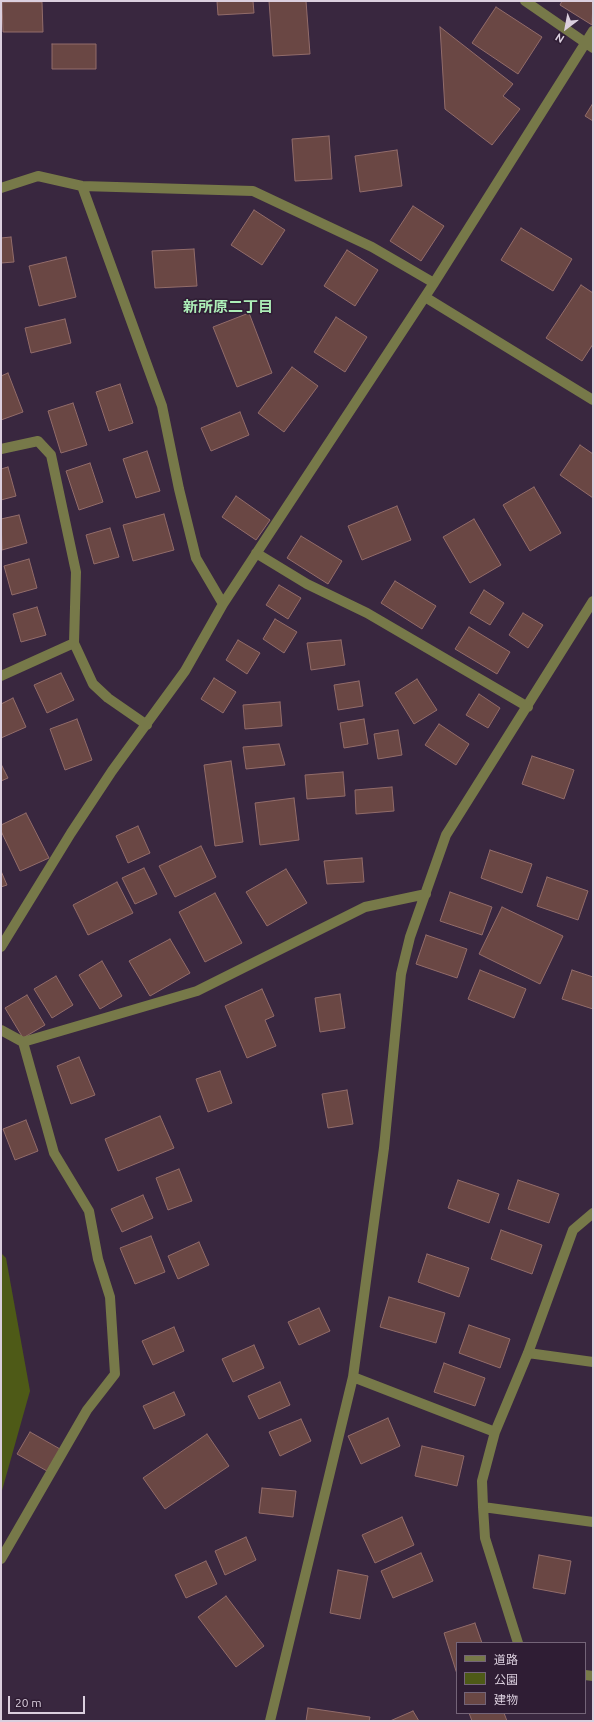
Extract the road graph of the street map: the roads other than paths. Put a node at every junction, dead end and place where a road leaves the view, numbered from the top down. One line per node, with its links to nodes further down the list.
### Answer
1 (525, 1): 3 (street)
2 (593, 31): 3 (street)
3 (589, 46): 6 (street)
4 (82, 186): 5 (street); 6 (street); 12 (street)
5 (1, 188)
6 (434, 283): 7 (street)
7 (425, 297): 8 (street); 10 (street)
8 (593, 400)
9 (1, 449): 13 (street)
10 (256, 553): 12 (street); 15 (street)
11 (593, 601): 15 (street)
12 (223, 604): 16 (street)
13 (74, 643): 14 (street); 16 (street)
14 (1, 676)
15 (528, 707): 17 (street)
16 (147, 725): 18 (street)
17 (426, 894): 20 (street); 24 (street)
18 (1, 947)
19 (1, 1030): 20 (street)
20 (23, 1042): 28 (street)
21 (593, 1213): 22 (street)
22 (528, 1353): 23 (street); 25 (street)
23 (593, 1362)
24 (353, 1377): 25 (street); 30 (street)
25 (495, 1432): 26 (street)
26 (483, 1507): 27 (street); 29 (street)
27 (593, 1522)
28 (1, 1559)
29 (518, 1642)
30 (270, 1721)

